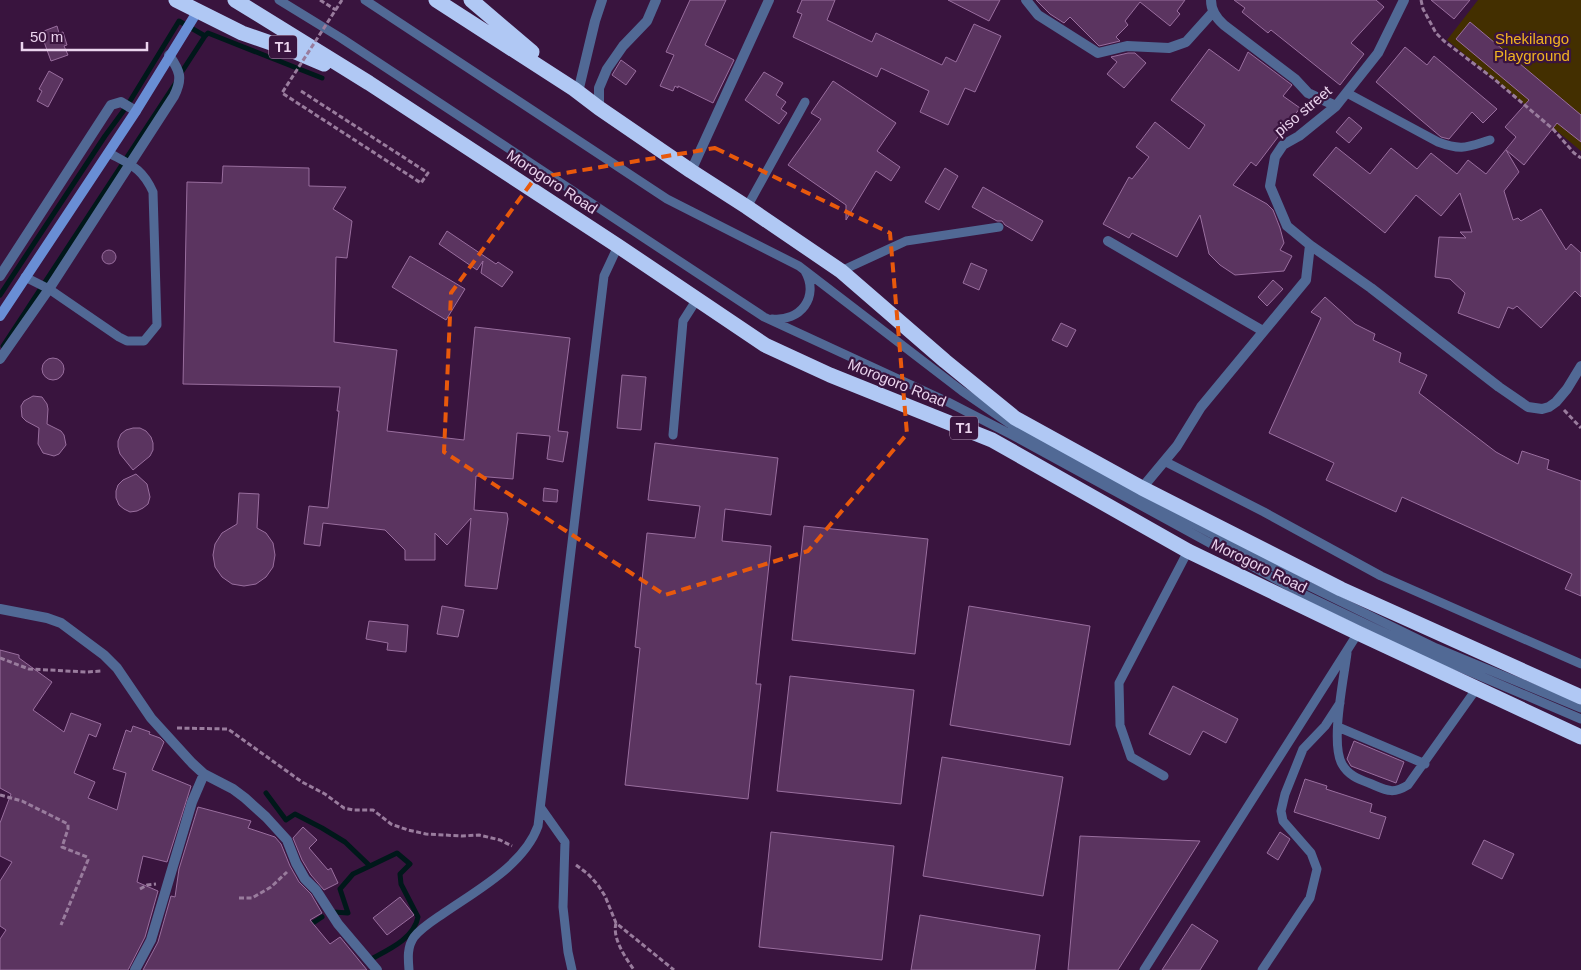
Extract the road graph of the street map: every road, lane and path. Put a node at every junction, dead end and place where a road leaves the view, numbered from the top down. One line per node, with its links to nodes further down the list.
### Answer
1 (176, 0): 17 (highway, T1)
2 (235, 0): 20 (highway, Morogoro Road / T1)
3 (279, 0): 45 (lane, Morogoro Road)
4 (320, 0): 16 (path)
5 (342, 0): 16 (path, bridge)
6 (365, 0): 38 (lane, Morogoro Road)
7 (436, 0): 22 (highway, Morogoro Road / T1)
8 (471, 0): 22 (highway, T1)
9 (602, 0): 22 (street)
10 (656, 0): 26 (street)
11 (769, 0): 32 (street)
12 (1026, 0): 18 (street)
13 (1211, 0): 18 (street)
14 (1404, 0): 23 (street, piso street)
15 (1421, 0): 30 (path)
16 (336, 10): 21 (path, bridge)
17 (197, 12): 19 (main road); 20 (highway, T1)
18 (1213, 12): 25 (street)
19 (169, 55): 27 (main road); 31 (street)
20 (369, 83): 37 (highway, Morogoro Road / T1)
21 (301, 91)
22 (576, 91): 26 (highway, Morogoro Road / T1)
23 (1347, 93): 25 (street, piso street); 28 (lane)
24 (805, 102): 33 (lane)
25 (1336, 106): 36 (street, piso street)
26 (599, 108): 32 (highway, Morogoro Road / T1)
27 (136, 111): 29 (main road); 40 (street)
28 (1490, 140)
29 (109, 153): 31 (lane); 41 (main road)
30 (1581, 158)
31 (129, 163): 42 (street); 42 (lane)
32 (691, 172): 33 (highway, Morogoro Road / T1)
33 (748, 207): 39 (highway, Morogoro Road / T1)
34 (999, 227): 39 (lane)
35 (1108, 241): 46 (street)
36 (1310, 245): 46 (street); 49 (street, piso street)
37 (618, 246): 43 (highway, Morogoro Road / T1); 73 (lane)
38 (799, 266): 45 (lane); 64 (lane, Morogoro Road)
39 (841, 271): 53 (highway, Morogoro Road / T1)
40 (0, 276)
41 (25, 277): 42 (lane); 44 (main road)
42 (49, 289): 47 (street)
43 (697, 299): 51 (lane); 54 (highway, Morogoro Road / T1)
44 (0, 316)
45 (764, 317): 65 (lane, Morogoro Road)
46 (1263, 331): 52 (street)
47 (0, 359)
48 (1581, 366): 49 (street)
49 (1556, 402): 50 (path)
50 (1581, 428)
51 (673, 435)
52 (1166, 462): 53 (street); 59 (lane)
53 (1142, 488): 62 (highway, Morogoro Road / T1)
54 (1188, 551): 56 (highway, Morogoro Road / T1); 71 (lane)
55 (0, 609): 60 (street)
56 (1358, 633): 57 (lane); 61 (highway, Morogoro Road / T1)
57 (1348, 650): 63 (lane); 86 (lane)
58 (0, 658): 60 (path)
59 (1581, 664)
60 (117, 668): 66 (street)
61 (1477, 688): 68 (highway, Morogoro Road / T1); 69 (lane)
62 (1581, 697)
63 (1340, 703): 67 (lane); 87 (lane)
64 (1581, 708)
65 (1581, 719)
66 (159, 726): 70 (street); 74 (path)
67 (1338, 727): 69 (lane); 69 (lane)
68 (1581, 737)
69 (1425, 764)
70 (204, 774): 76 (street); 80 (street)
71 (1164, 776)
72 (1, 797): 79 (path)
73 (540, 808): 74 (lane); 75 (lane)
74 (520, 855): 82 (lane)
75 (564, 857): 78 (path); 83 (lane)
76 (296, 862): 77 (path); 81 (street)
77 (239, 898)
78 (616, 922): 84 (path); 85 (path)
79 (61, 925)
80 (134, 970)
81 (377, 970)
82 (409, 970)
83 (572, 970)
84 (634, 970)
85 (674, 970)
86 (1144, 970)
87 (1262, 970)

